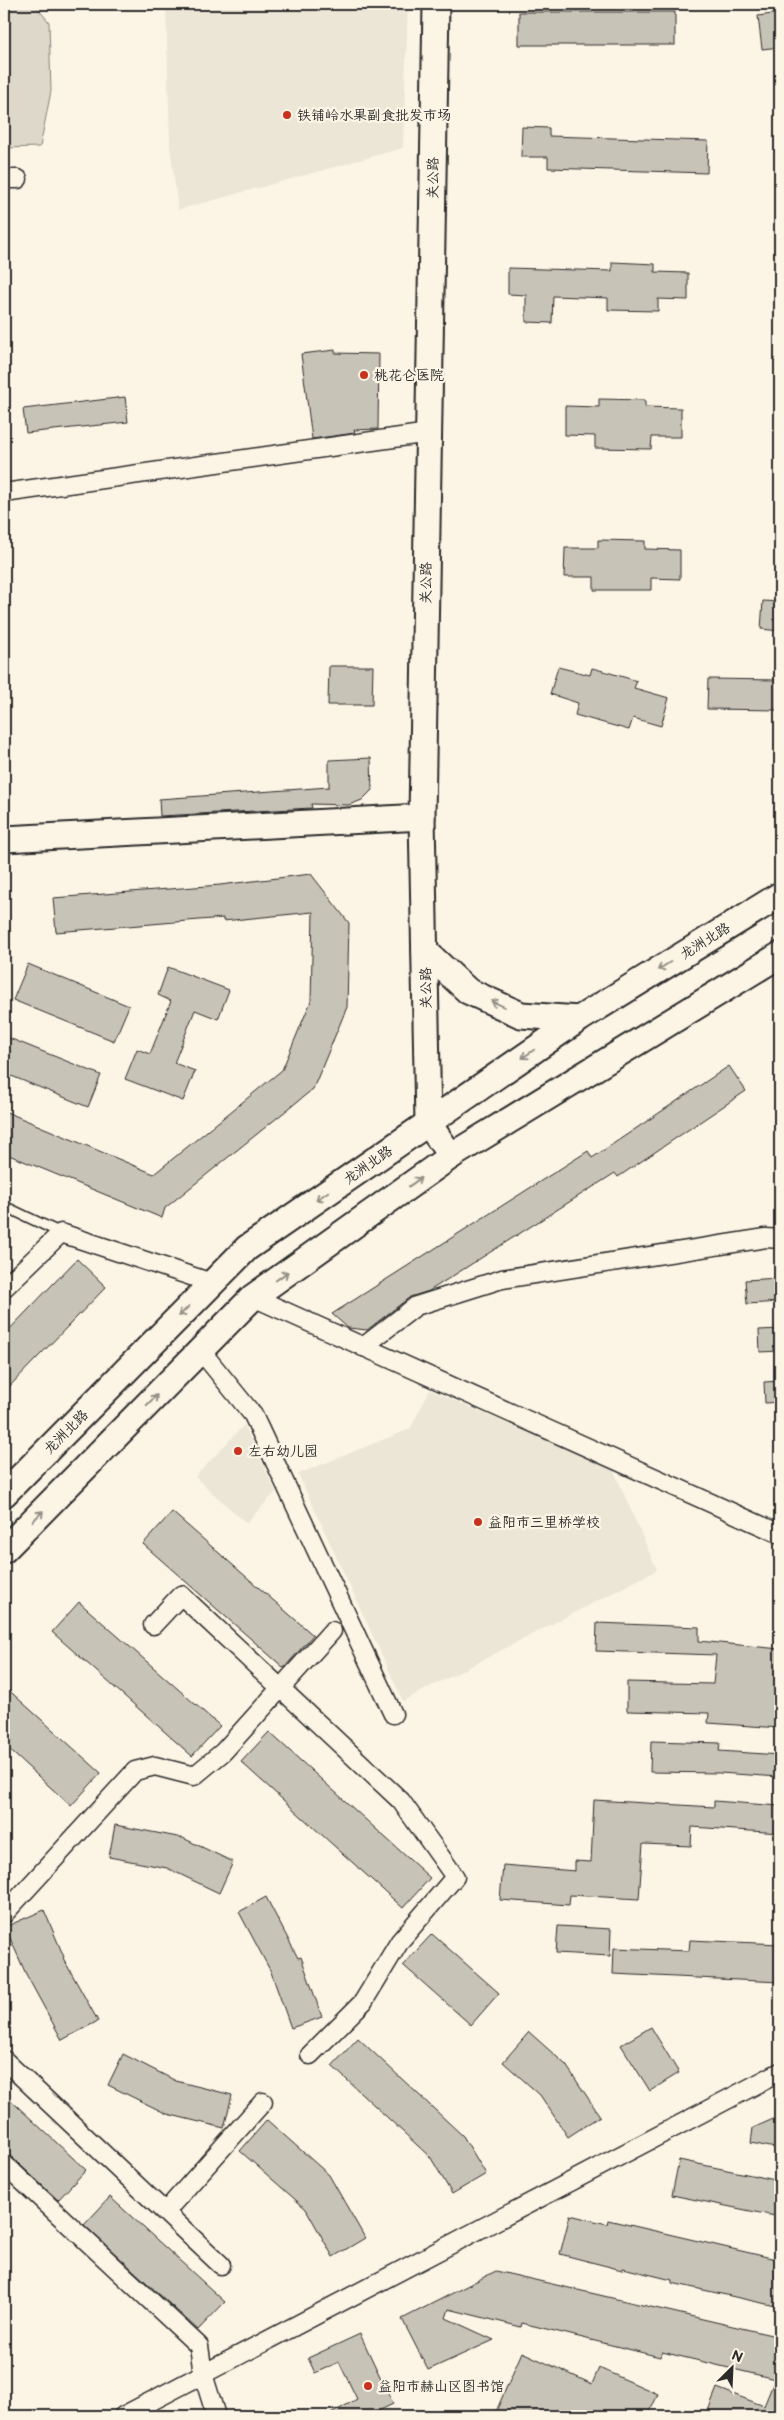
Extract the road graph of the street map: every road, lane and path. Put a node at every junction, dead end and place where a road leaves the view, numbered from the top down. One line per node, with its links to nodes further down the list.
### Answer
1 (436, 4): 2 (main road, 关公路)
2 (429, 433): 3 (street); 4 (main road, 关公路)
3 (4, 493)
4 (422, 817): 5 (main road); 7 (main road, 关公路)
5 (4, 839)
6 (780, 894): 9 (main road, 龙洲北路, one-way to 9)
7 (425, 951): 9 (main road, one-way to 7); 10 (main road, 关公路)
8 (780, 955): 11 (main road)
9 (579, 1019): 10 (main road, 龙洲北路, one-way to 10)
10 (428, 1123): 11 (main road); 15 (main road, 龙洲北路, one-way to 15)
11 (451, 1156): 17 (main road, one-way to 11)
12 (4, 1206): 13 (lane)
13 (61, 1233): 15 (street); 16 (street)
14 (780, 1239): 18 (street)
15 (212, 1283): 20 (main road, 龙洲北路, one-way to 20)
16 (4, 1288)
17 (253, 1297): 18 (street); 19 (main road)
18 (363, 1347): 21 (street)
19 (201, 1351): 22 (main road, one-way to 19); 26 (street)
20 (4, 1494)
21 (780, 1534)
22 (4, 1550)
23 (153, 1625): 25 (street)
24 (332, 1631): 25 (street)
25 (281, 1687): 27 (street); 28 (street)
26 (393, 1714)
27 (4, 1914)
28 (310, 2056)
29 (4, 2060): 33 (street)
30 (780, 2072): 35 (street)
31 (263, 2102): 33 (street)
32 (4, 2164): 35 (street)
33 (165, 2212): 34 (street)
34 (221, 2265)
35 (203, 2374): 36 (street); 37 (street)
36 (122, 2416)
37 (216, 2416)

